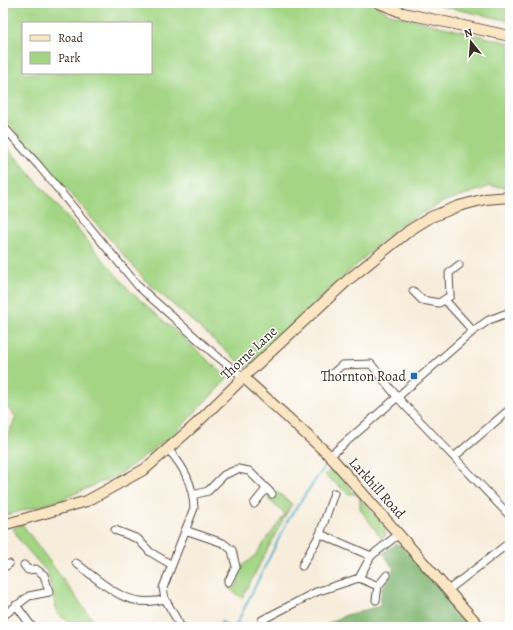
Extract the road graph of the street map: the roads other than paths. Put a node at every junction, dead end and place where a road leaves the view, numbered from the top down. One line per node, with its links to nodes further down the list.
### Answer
1 (379, 3): 2 (street)
2 (391, 6): 3 (street)
3 (510, 36)
4 (3, 126): 12 (street)
5 (510, 197): 12 (street, Thorne Lane)
6 (460, 265): 8 (street)
7 (413, 291): 8 (street)
8 (445, 300): 10 (street)
9 (510, 312): 10 (street)
10 (473, 331): 13 (street)
11 (333, 373): 13 (street)
12 (243, 377): 15 (street, Thorne Lane); 16 (street, Larkhill Road)
13 (398, 398): 16 (street); 17 (street)
14 (509, 410): 17 (street)
15 (168, 450): 19 (street); 22 (street, Thorne Lane)
16 (330, 456): 26 (street, Larkhill Road)
17 (454, 457): 21 (street)
18 (334, 493): 25 (street)
19 (193, 495): 20 (street); 24 (street)
20 (254, 504)
21 (510, 516)
22 (3, 526)
23 (116, 530): 31 (street)
24 (185, 530): 31 (street); 35 (street)
25 (320, 534): 28 (street); 32 (street)
26 (399, 534): 28 (street); 37 (street, Larkhill Road)
27 (510, 542): 37 (street)
28 (371, 556): 34 (street)
29 (76, 563): 38 (street)
30 (24, 565): 40 (street)
31 (172, 565): 38 (street)
32 (302, 566)
33 (387, 575): 36 (street)
34 (360, 578): 36 (street); 42 (street)
35 (231, 581)
36 (378, 586): 39 (street)
37 (447, 591): 45 (street, Larkhill Road)
38 (165, 599): 44 (street)
39 (376, 600)
40 (16, 605): 41 (street); 43 (street)
41 (3, 616)
42 (262, 620)
43 (32, 627)
44 (182, 627)
45 (480, 627)

